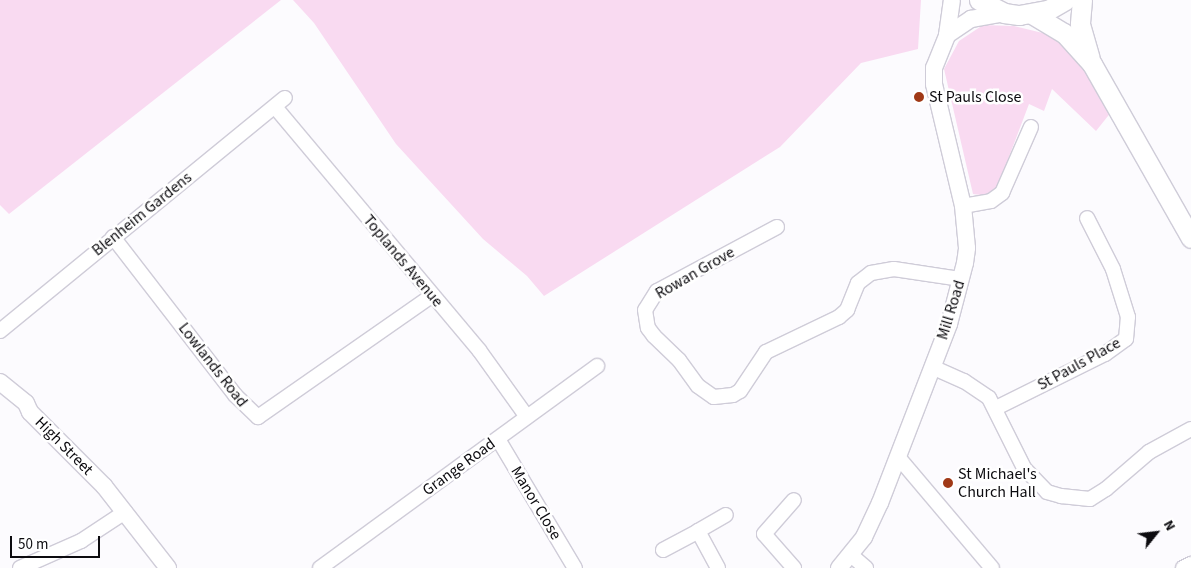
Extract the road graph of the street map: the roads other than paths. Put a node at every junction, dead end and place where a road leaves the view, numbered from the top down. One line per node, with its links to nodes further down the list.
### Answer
1 (952, 0): 7 (street, Mill Road)
2 (979, 0): 5 (main road)
3 (1065, 0): 6 (main road)
4 (1082, 0): 8 (main road)
5 (1004, 13): 6 (main road); 7 (street)
6 (1032, 14): 8 (main road)
7 (947, 35): 11 (street, Mill Road)
8 (1092, 64): 15 (main road)
9 (280, 103): 14 (street, Blenheim Gardens); 17 (street, Toplands Avenue)
10 (1031, 126): 11 (street)
11 (963, 206): 16 (street, Mill Road)
12 (1087, 218): 22 (street, St Pauls Place)
13 (777, 227): 16 (street, Rowan Grove)
14 (113, 237): 17 (street, Lowlands Road); 18 (street, Blenheim Gardens)
15 (1191, 238)
16 (961, 279): 20 (street, Mill Road)
17 (433, 295): 23 (street, Toplands Avenue)
18 (0, 331)
19 (597, 366): 23 (street, Grange Road)
20 (932, 367): 22 (street); 26 (street, Mill Road)
21 (0, 382): 28 (street, High Street)
22 (996, 408): 24 (street)
23 (527, 417): 25 (street, Grange Road)
24 (1191, 429)
25 (498, 439): 36 (street, Grange Road); 37 (street, Manor Close)
26 (899, 458): 32 (street, Mill Road); 42 (street)
27 (794, 500): 39 (street)
28 (126, 512): 34 (street); 35 (street, High Street)
29 (726, 515): 30 (street)
30 (698, 530): 31 (street); 38 (street)
31 (663, 550)
32 (851, 555): 40 (street, Mill Road); 41 (street)
33 (1191, 564): 43 (street)
34 (20, 568)
35 (168, 568)
36 (320, 568)
37 (575, 568)
38 (718, 568)
39 (794, 568)
40 (839, 568)
41 (866, 568)
42 (992, 568)
43 (1183, 568)

